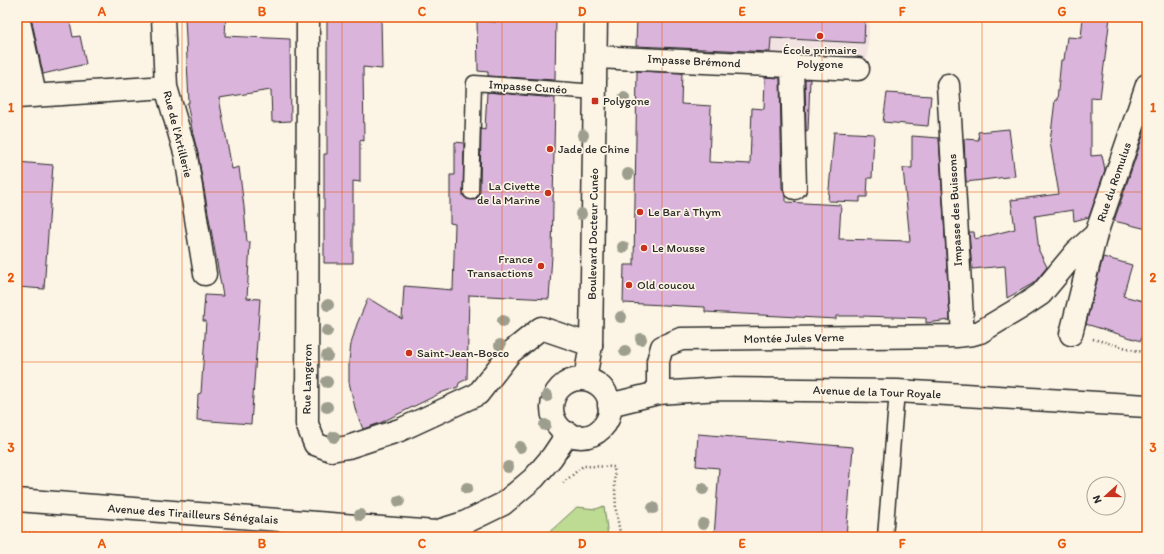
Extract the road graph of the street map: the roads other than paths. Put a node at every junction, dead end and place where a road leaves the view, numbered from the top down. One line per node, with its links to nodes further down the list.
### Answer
1 (18, 17): 12 (street)
2 (163, 17): 10 (street, Rue de l'Artillerie)
3 (308, 17): 19 (street, Rue Langeron)
4 (596, 17): 5 (street, Boulevard Docteur Cunéo)
5 (596, 57): 6 (street, Impasse Brémond); 11 (street, Boulevard Docteur Cunéo)
6 (792, 66): 7 (street, Impasse Brémond); 13 (street)
7 (858, 69)
8 (948, 85): 18 (street, Impasse des Buissons)
9 (1147, 85): 15 (street, Rue du Romulus)
10 (166, 87): 12 (street); 16 (street, Rue de l'Artillerie)
11 (596, 92): 14 (lane, Impasse Cunéo); 19 (street, Boulevard Docteur Cunéo)
12 (26, 96)
13 (794, 188)
14 (471, 192)
15 (1096, 234): 17 (street, Rue du Romulus); 18 (street)
16 (206, 274)
17 (1071, 334)
18 (968, 335): 22 (street, Montée Jules Verne)
19 (591, 345): 20 (street, Boulevard Docteur Cunéo)
20 (586, 379): 23 (street); 25 (street)
21 (897, 391): 22 (street, Avenue de la Tour Royale); 24 (street, Avenue de la Tour Royale); 27 (lane)
22 (658, 393): 23 (street, Avenue de la Tour Royale)
23 (609, 405): 25 (street)
24 (1147, 406)
25 (568, 433): 26 (street, Avenue des Tirailleurs Sénégalais)
26 (17, 500)
27 (885, 537)

